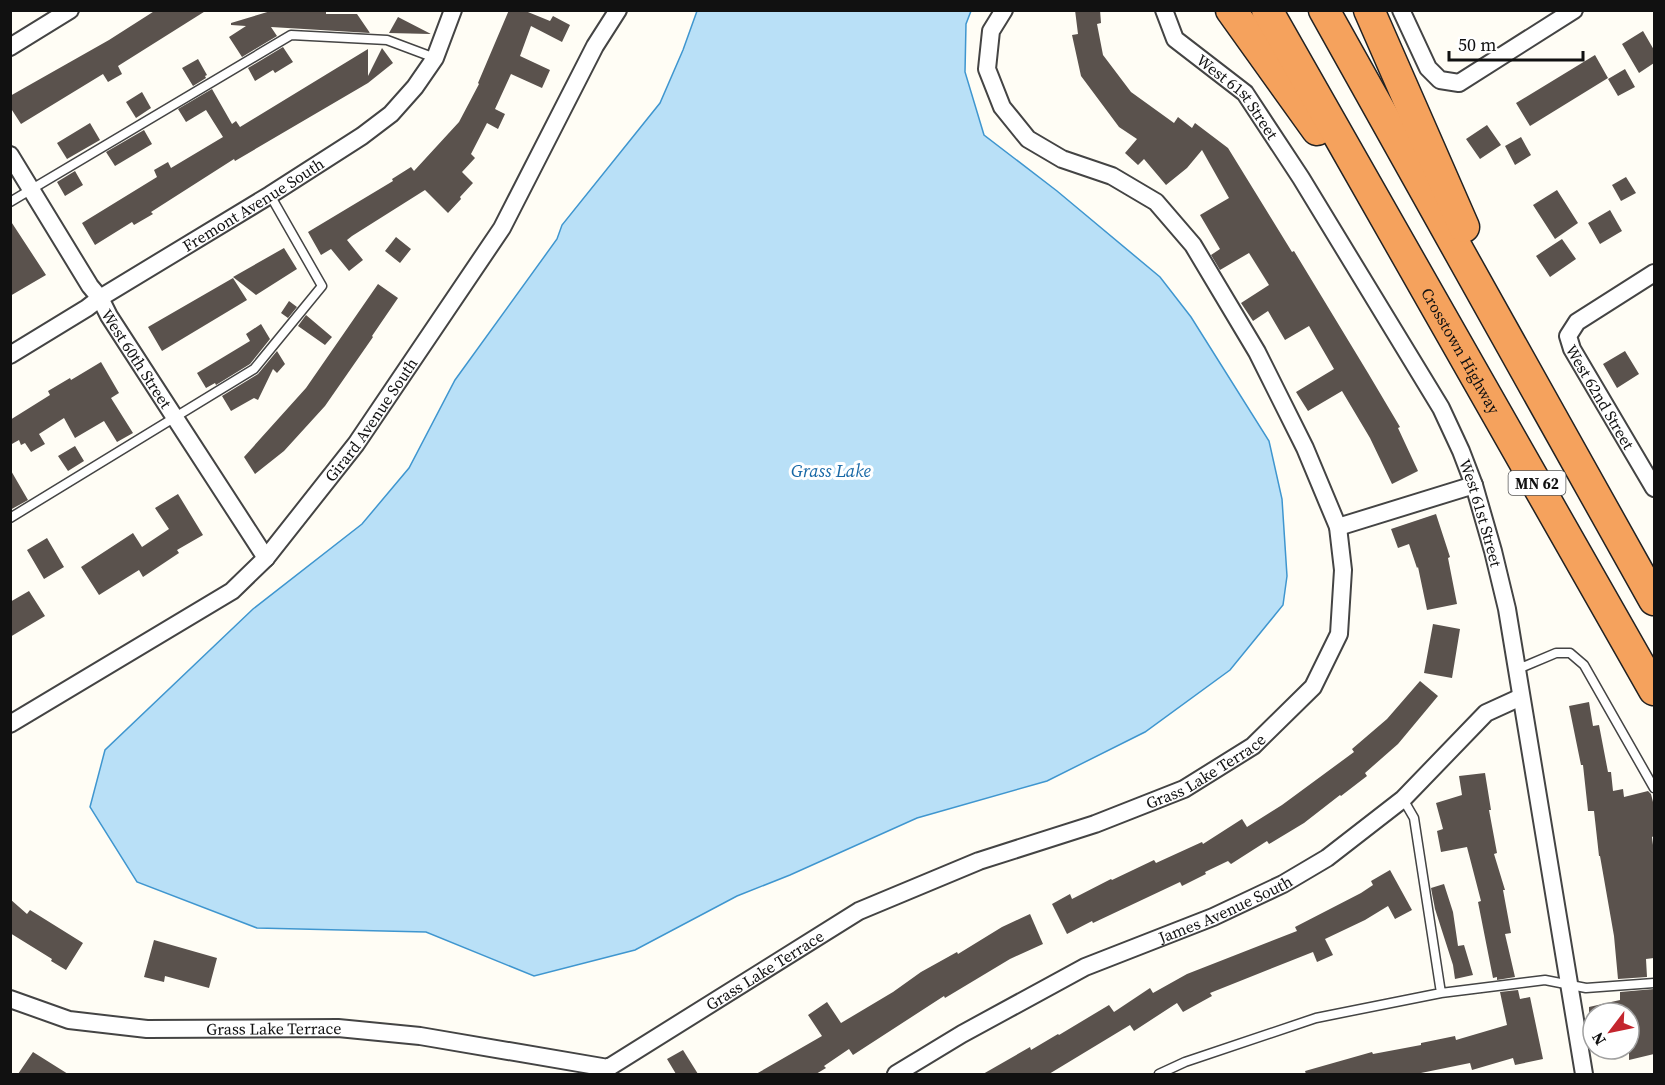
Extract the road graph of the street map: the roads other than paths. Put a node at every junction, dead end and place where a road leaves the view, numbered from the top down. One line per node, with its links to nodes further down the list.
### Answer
1 (70, 10): 12 (street)
2 (453, 10): 13 (street, Fremont Avenue South)
3 (618, 10): 28 (street, Girard Avenue South)
4 (1004, 10): 27 (street, Grass Lake Terrace)
5 (1164, 10): 24 (street, West 61st Street)
6 (1231, 10): 19 (highway)
7 (1267, 10): 19 (highway, Crosstown Highway / MN 62)
8 (1324, 10): 22 (highway, MN 62)
9 (1369, 10): 22 (highway)
10 (1401, 10): 11 (street)
11 (1574, 10)
12 (10, 47)
13 (435, 58): 15 (lane); 16 (street, Fremont Avenue South)
14 (10, 155): 15 (street, West 60th Street)
15 (31, 189): 17 (lane); 20 (street, West 60th Street)
16 (270, 195): 20 (street, Fremont Avenue South); 23 (lane)
17 (10, 202)
18 (1654, 273): 25 (street, West 62nd Street)
19 (1420, 276): 31 (highway, Crosstown Highway / MN 62)
20 (100, 298): 21 (street, Fremont Avenue South); 23 (street, West 60th Street)
21 (10, 356)
22 (1537, 392): 29 (highway, MN 62)
23 (174, 417): 26 (lane); 28 (street, West 60th Street)
24 (1474, 485): 27 (street); 30 (street, West 61st Street)
25 (1654, 488)
26 (10, 518)
27 (1338, 527): 40 (street, Grass Lake Terrace)
28 (266, 558): 33 (street, Girard Avenue South)
29 (1654, 600)
30 (1518, 669): 32 (street, West 61st Street); 34 (lane)
31 (1654, 690)
32 (1521, 697): 35 (street, James Avenue South); 37 (street, West 61st Street)
33 (10, 724)
34 (1654, 788)
35 (1403, 799): 38 (lane); 41 (street, James Avenue South)
36 (1654, 983): 37 (lane)
37 (1569, 984): 38 (lane); 43 (street, West 61st Street)
38 (1441, 993): 42 (lane)
39 (10, 999): 40 (street, Grass Lake Terrace)
40 (610, 1071)
41 (896, 1074)
42 (1159, 1074)
43 (1584, 1074)

